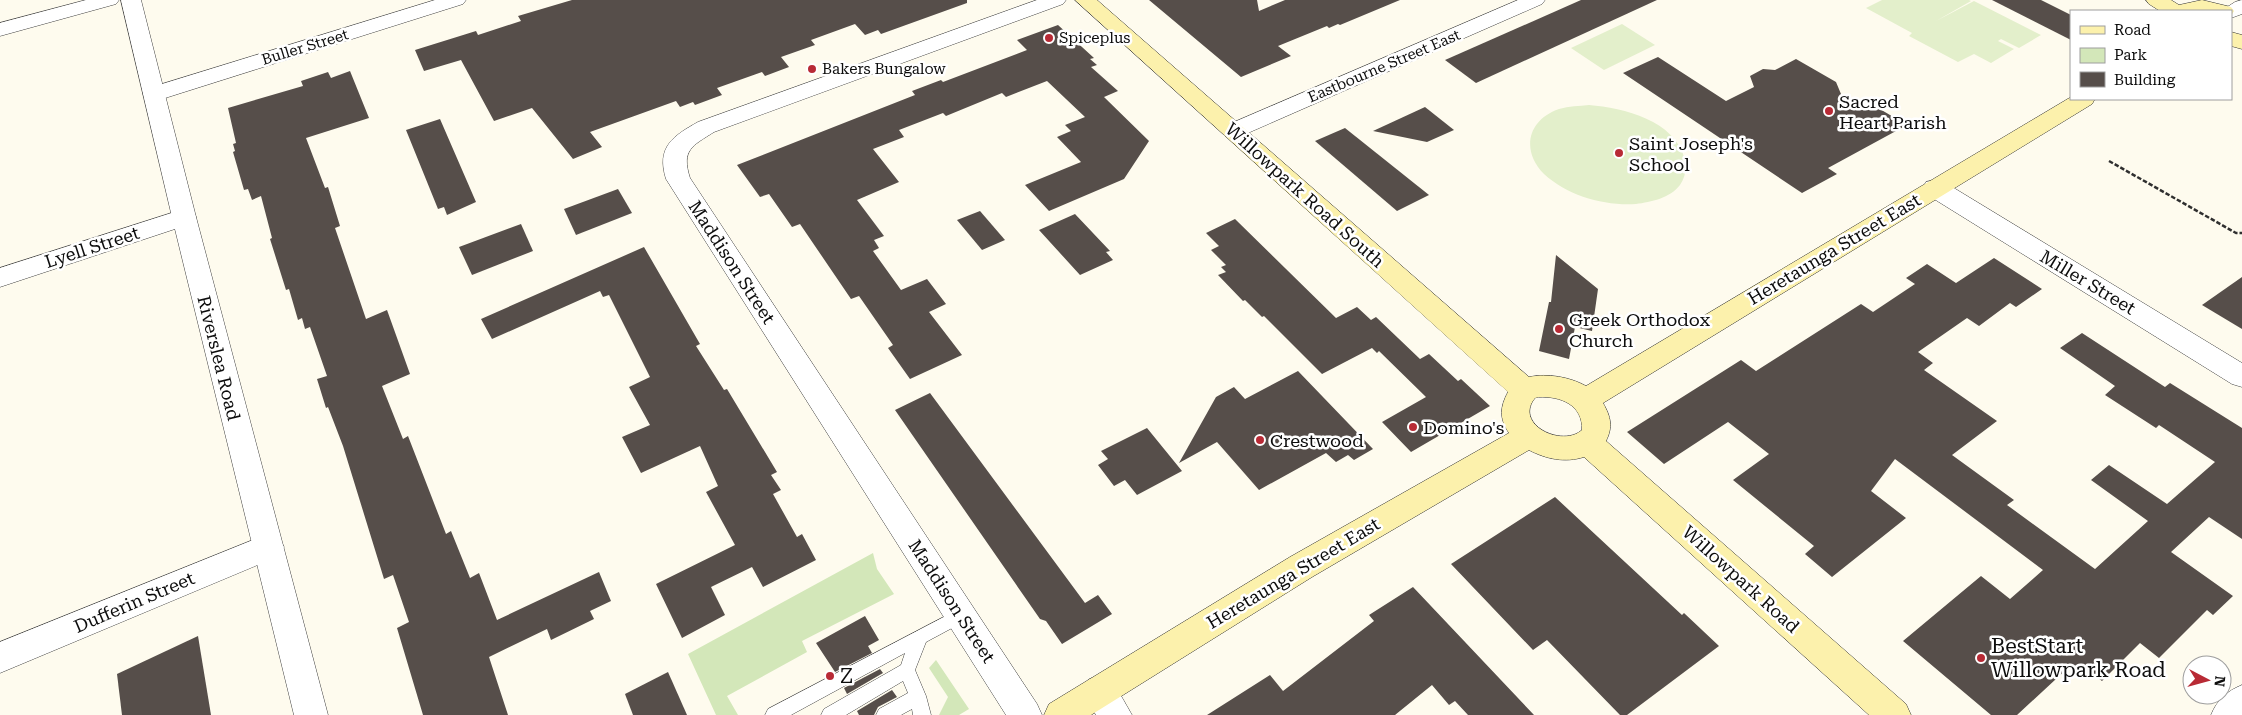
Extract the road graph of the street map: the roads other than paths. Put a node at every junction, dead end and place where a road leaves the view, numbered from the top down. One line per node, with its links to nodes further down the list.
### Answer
1 (109, 0): 13 (street)
2 (131, 0): 14 (street, Riverslea Road)
3 (456, 0): 14 (street, Buller Street)
4 (1056, 0): 26 (street, Maddison Street)
5 (1085, 0): 16 (main road, Willowpark Road South)
6 (1535, 0): 16 (street, Eastbourne Street East)
7 (2156, 0): 9 (main road)
8 (2189, 6): 10 (main road)
9 (2174, 10)
10 (2217, 10)
11 (2232, 14): 12 (main road)
12 (2242, 22)
13 (0, 30)
14 (154, 94): 18 (street, Riverslea Road)
15 (2082, 100): 17 (main road, Heretaunga Street East)
16 (1233, 131): 21 (main road, Willowpark Road South)
17 (1935, 188): 20 (street, Miller Street); 22 (main road, Heretaunga Street East)
18 (184, 217): 19 (street, Lyell Street); 25 (street, Riverslea Road)
19 (0, 278)
20 (2242, 376)
21 (1525, 390): 22 (main road); 23 (main road)
22 (1585, 400): 24 (main road)
23 (1529, 436): 24 (main road); 32 (main road, Heretaunga Street East)
24 (1588, 443): 40 (main road, Willowpark Road)
25 (268, 547): 28 (street, Dufferin Street); 33 (street, Riverslea Road)
26 (961, 614): 27 (lane); 38 (street, Maddison Street)
27 (920, 636): 29 (lane); 34 (lane)
28 (0, 658)
29 (907, 670): 30 (lane); 35 (lane)
30 (918, 696): 36 (lane); 37 (lane)
31 (2242, 701): 41 (street)
32 (1108, 703): 39 (main road, Heretaunga Street East)
33 (311, 715)
34 (774, 715)
35 (830, 715)
36 (885, 715)
37 (922, 715)
38 (1025, 715)
39 (1061, 715)
40 (1894, 715)
41 (2228, 715)

